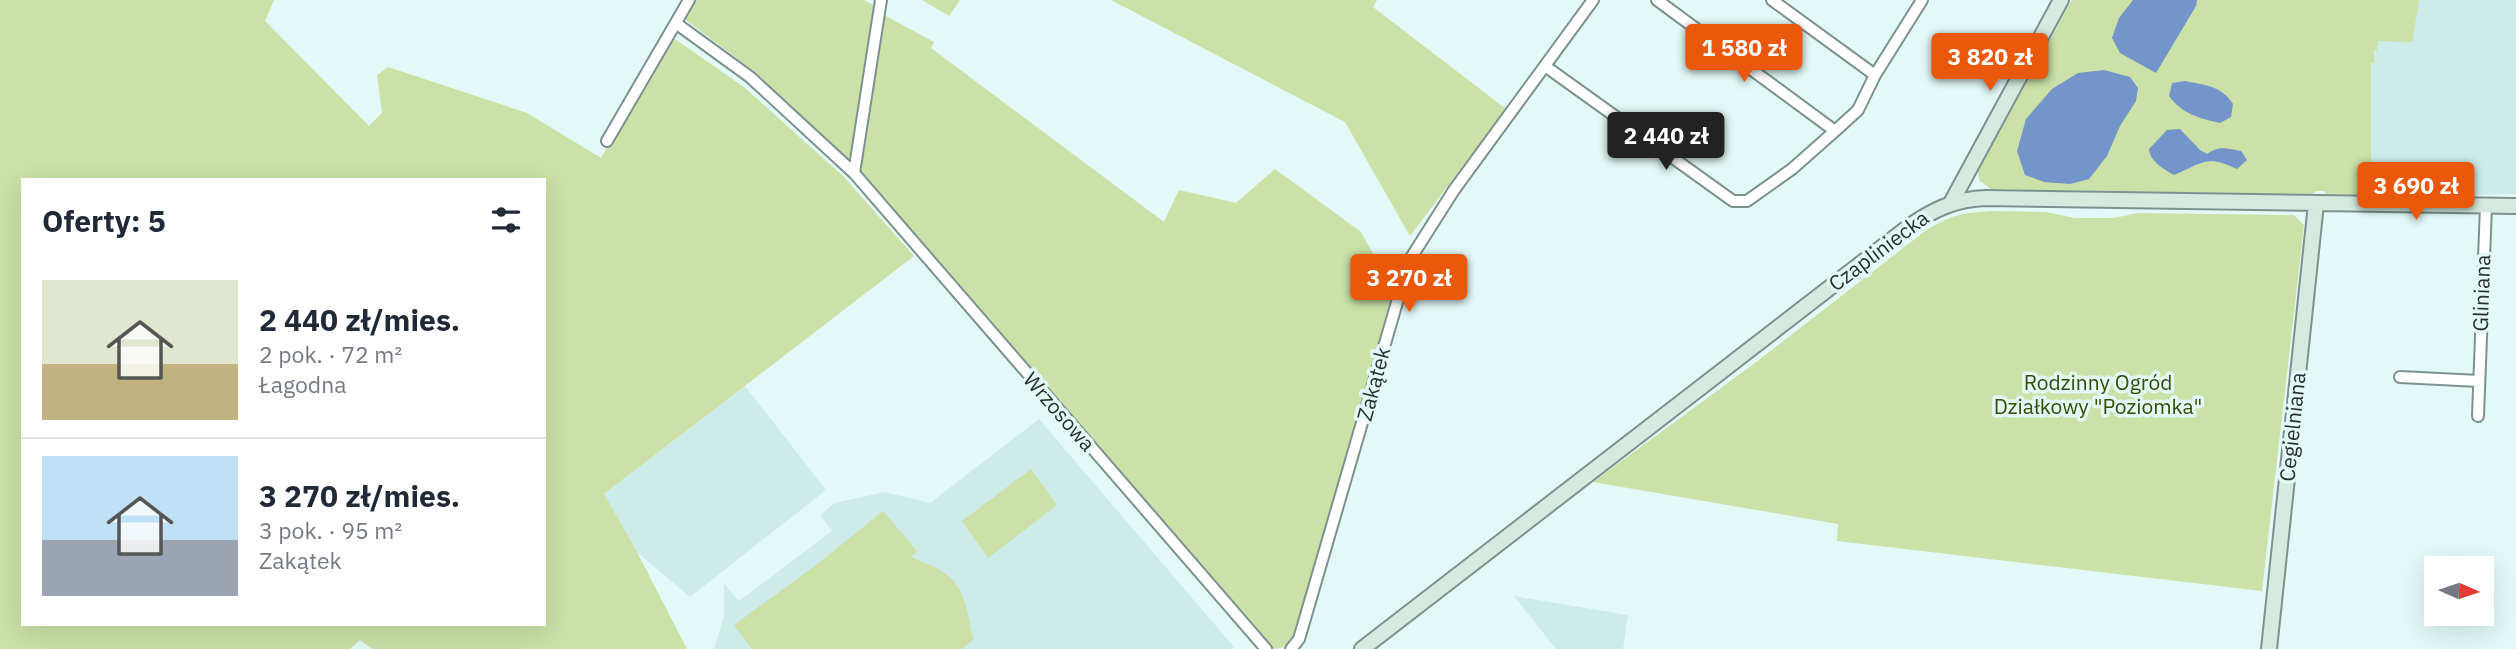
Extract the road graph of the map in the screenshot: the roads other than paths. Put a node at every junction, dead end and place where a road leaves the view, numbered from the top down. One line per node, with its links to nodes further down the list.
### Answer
1 (689, 0): 8 (street)
2 (881, 0): 13 (street)
3 (1593, 0): 9 (street, Zakątek)
4 (1657, 0): 11 (street)
5 (1772, 0): 10 (street)
6 (1922, 0): 10 (street)
7 (2061, 0): 14 (main road)
8 (677, 24): 12 (street); 13 (street, Wrzosowa)
9 (1545, 66): 11 (street); 22 (street, Zakątek)
10 (1875, 75): 11 (street)
11 (1835, 131)
12 (607, 141)
13 (854, 173): 21 (street, Wrzosowa)
14 (1951, 203): 15 (main road, Czapliniecka); 23 (main road, Czapliniecka)
15 (2316, 204): 16 (main road, Czapliniecka); 24 (main road, Cegielniana)
16 (2486, 206): 17 (main road, Czapliniecka); 19 (street, Gliniana)
17 (2516, 206)
18 (2400, 377): 19 (street)
19 (2479, 381): 20 (street, Gliniana)
20 (2478, 416)
21 (1266, 649)
22 (1291, 649)
23 (1362, 649)
24 (2269, 649)

